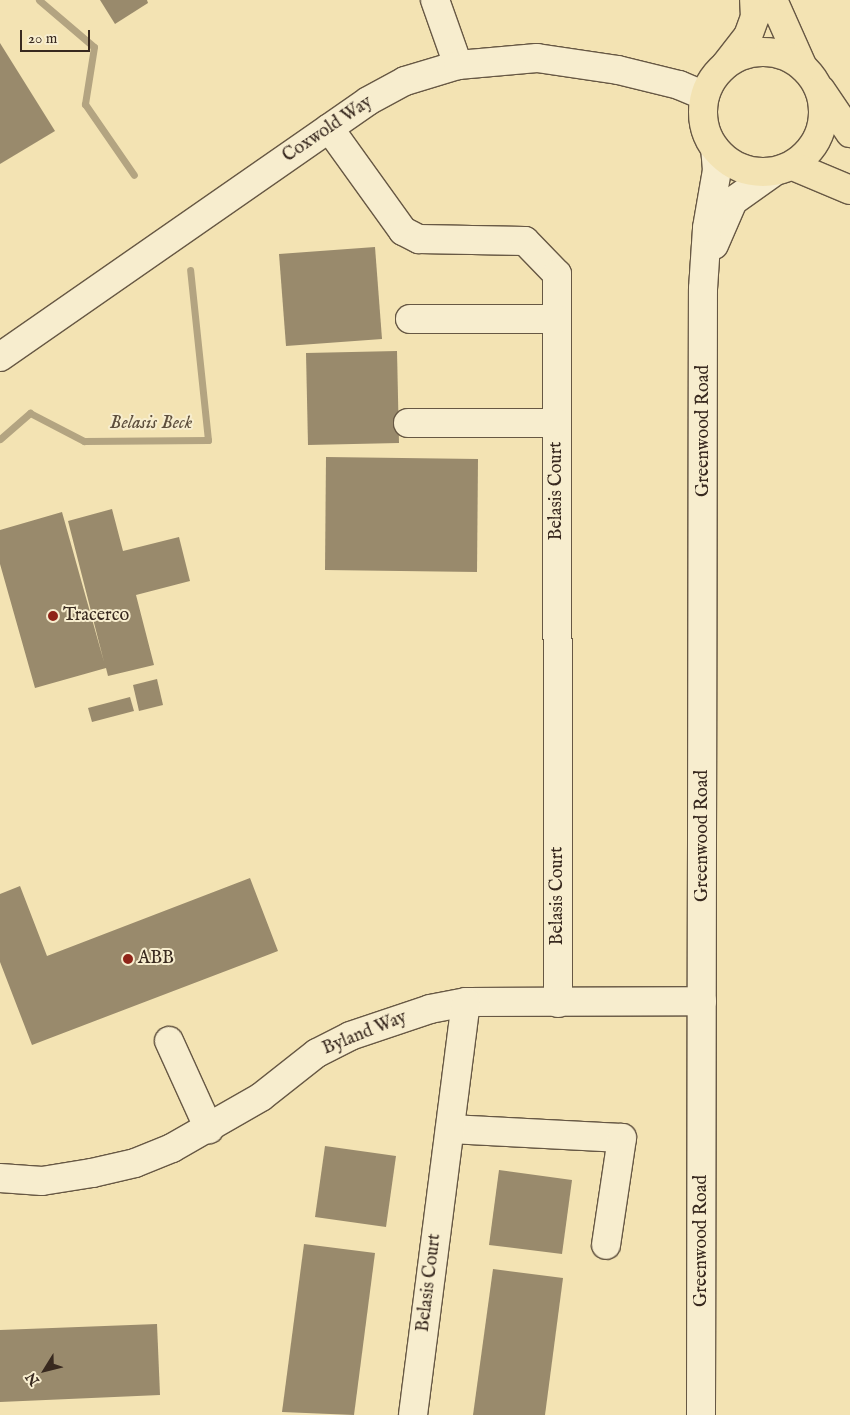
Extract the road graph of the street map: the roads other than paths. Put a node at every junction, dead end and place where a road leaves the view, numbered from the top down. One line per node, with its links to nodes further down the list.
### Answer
1 (435, 0): 4 (street)
2 (754, 0): 5 (main road)
3 (774, 0): 6 (main road)
4 (458, 65): 7 (street, Coxwold Way); 8 (street, Coxwold Way)
5 (726, 65): 6 (main road); 7 (main road)
6 (809, 75): 9 (main road); 11 (main road)
7 (705, 96): 10 (main road)
8 (329, 128): 15 (street, Belasis Court); 16 (street, Coxwold Way)
9 (850, 133)
10 (714, 148): 11 (main road); 13 (street, Greenwood Road)
11 (783, 169): 12 (main road); 13 (street, Greenwood Road)
12 (850, 190)
13 (707, 257): 19 (street, Greenwood Road)
14 (410, 319): 15 (street)
15 (557, 319): 18 (street, Belasis Court)
16 (0, 357)
17 (408, 423): 18 (street)
18 (557, 424): 21 (street, Belasis Court)
19 (702, 1001): 21 (street, Byland Way); 28 (street, Greenwood Road)
20 (466, 1002): 21 (street, Byland Way); 23 (street, Byland Way); 24 (street, Belasis Court)
21 (558, 1003)
22 (168, 1041): 23 (street)
23 (209, 1129): 25 (street, Byland Way)
24 (450, 1129): 26 (street); 27 (street, Belasis Court)
25 (0, 1178)
26 (606, 1245)
27 (412, 1415)
28 (701, 1415)

